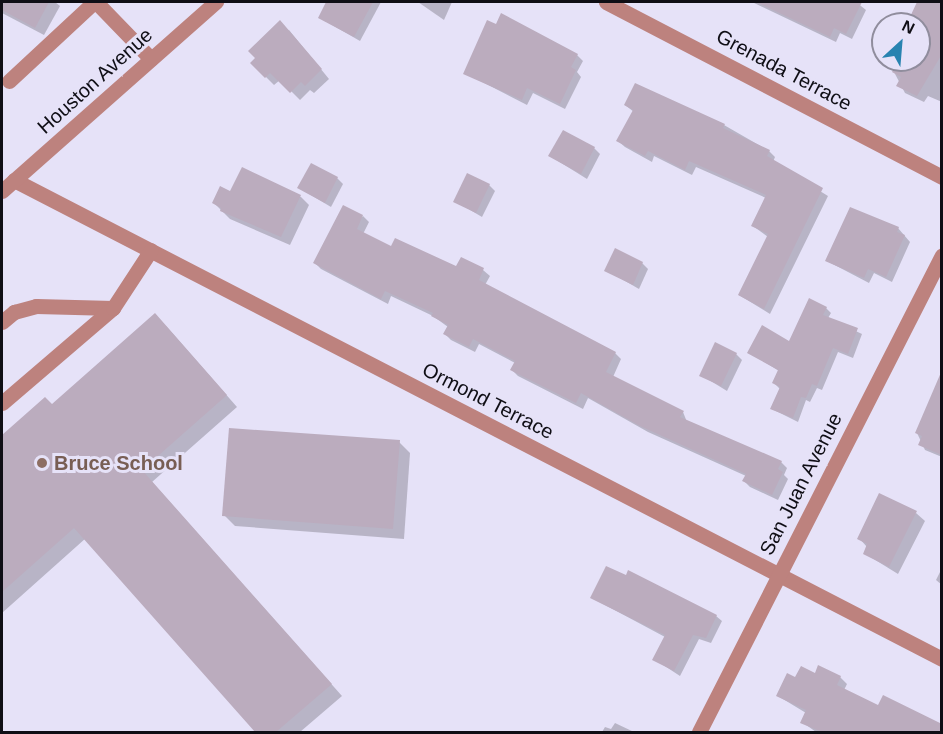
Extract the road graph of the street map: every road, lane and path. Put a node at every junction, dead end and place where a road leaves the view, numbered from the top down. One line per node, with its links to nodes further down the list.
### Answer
1 (95, 2): 4 (street); 5 (street)
2 (216, 2): 4 (street, Houston Avenue)
3 (606, 2): 6 (street, Grenada Terrace)
4 (151, 59): 7 (street, Houston Avenue)
5 (9, 81)
6 (942, 177)
7 (15, 180): 8 (street, Houston Avenue); 9 (street, Ormond Terrace)
8 (2, 191)
9 (151, 250): 11 (street); 14 (street, Ormond Terrace)
10 (942, 255): 14 (street, San Juan Avenue)
11 (113, 308): 12 (street); 13 (street)
12 (2, 322)
13 (2, 403)
14 (778, 575): 15 (street, Ormond Terrace); 16 (street, San Juan Avenue)
15 (942, 660)
16 (699, 732)

